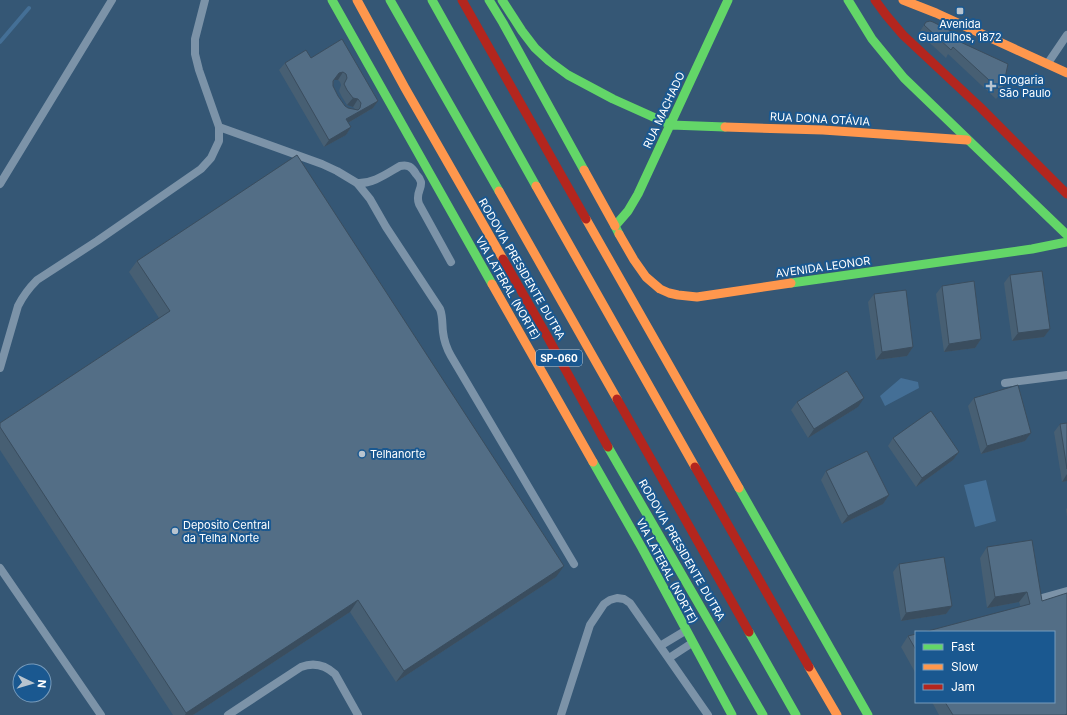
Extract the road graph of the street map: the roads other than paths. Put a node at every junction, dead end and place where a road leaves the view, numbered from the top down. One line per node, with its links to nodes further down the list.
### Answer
1 (112, 0): 32 (lane)
2 (205, 0): 30 (lane)
3 (328, 0): 16 (main road)
4 (332, 0): 16 (main road, VIA LATERAL (NORTE))
5 (357, 0): 28 (main road, RODOVIA PRESIDENTE DUTRA / SP-060)
6 (390, 0): 63 (main road, RODOVIA PRESIDENTE DUTRA / SP-060)
7 (432, 0): 54 (main road)
8 (462, 0): 65 (main road)
9 (489, 0): 37 (main road, AVENIDA LEONOR)
10 (502, 0): 17 (main road)
11 (507, 0): 17 (main road)
12 (728, 0): 29 (main road, RUA MACHADO)
13 (848, 0): 26 (main road)
14 (876, 0): 22 (main road)
15 (903, 0): 23 (main road)
16 (337, 9): 19 (main road, VIA LATERAL (NORTE))
17 (509, 12): 29 (main road)
18 (1067, 36): 23 (lane)
19 (357, 43): 20 (lane); 50 (main road, VIA LATERAL (NORTE))
20 (351, 52)
21 (919, 62): 22 (main road)
22 (932, 62): 34 (main road)
23 (1047, 64): 24 (main road)
24 (1067, 73)
25 (914, 75): 26 (main road)
26 (917, 91): 31 (main road)
27 (419, 95): 28 (main road)
28 (426, 125): 62 (main road, RODOVIA PRESIDENTE DUTRA / SP-060)
29 (671, 125): 31 (main road, RUA DONA OTÁVIA); 37 (main road, RUA MACHADO)
30 (219, 126): 33 (lane); 43 (lane)
31 (967, 140): 35 (main road)
32 (0, 184)
33 (357, 184): 42 (lane); 46 (lane)
34 (1067, 194)
35 (1044, 212): 36 (main road); 38 (main road)
36 (1044, 223)
37 (615, 226): 41 (main road, AVENIDA LEONOR)
38 (1067, 235)
39 (1040, 239): 41 (main road)
40 (1067, 242): 41 (main road, AVENIDA LEONOR)
41 (1032, 249)
42 (451, 262)
43 (0, 368)
44 (1067, 375): 45 (lane)
45 (1005, 383)
46 (574, 564)
47 (0, 568): 56 (lane)
48 (1067, 591): 49 (lane)
49 (1042, 598)
50 (686, 630): 51 (main road, VIA LATERAL (NORTE)); 52 (lane)
51 (693, 642): 53 (lane); 61 (main road, VIA LATERAL (NORTE))
52 (660, 646): 53 (lane); 59 (lane)
53 (669, 658): 60 (lane)
54 (812, 671): 55 (main road); 64 (main road)
55 (832, 689)
56 (101, 715)
57 (228, 715): 58 (lane)
58 (358, 715)
59 (561, 715)
60 (708, 715)
61 (732, 715)
62 (763, 715)
63 (796, 715)
64 (837, 715)
65 (868, 715)

